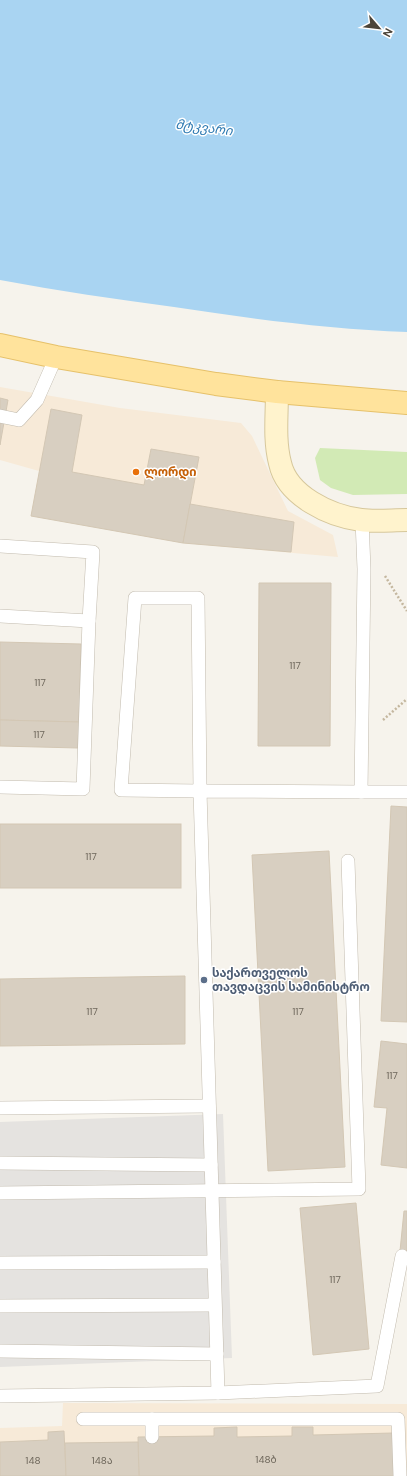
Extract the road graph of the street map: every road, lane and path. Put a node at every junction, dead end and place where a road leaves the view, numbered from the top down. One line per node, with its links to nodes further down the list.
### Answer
1 (0, 345): 2 (main road)
2 (56, 357): 3 (main road); 5 (lane)
3 (277, 392): 4 (main road); 6 (main road)
4 (407, 404)
5 (0, 416)
6 (362, 520): 7 (main road); 9 (lane)
7 (407, 520)
8 (0, 546): 12 (lane)
9 (364, 569): 10 (path); 15 (lane)
10 (407, 611)
11 (0, 616): 12 (lane)
12 (89, 621): 13 (lane)
13 (0, 787)
14 (200, 792): 14 (lane); 15 (lane); 18 (lane)
15 (361, 792): 16 (lane)
16 (407, 792)
17 (348, 861): 22 (lane)
18 (209, 1106): 19 (lane); 21 (lane)
19 (0, 1108)
20 (0, 1163): 21 (lane)
21 (211, 1165): 22 (lane)
22 (212, 1191): 23 (lane); 25 (lane)
23 (0, 1193)
24 (402, 1256): 31 (lane)
25 (214, 1262): 26 (lane); 27 (lane)
26 (0, 1263)
27 (214, 1305): 28 (lane); 30 (lane)
28 (0, 1306)
29 (0, 1351): 30 (lane)
30 (216, 1354): 31 (lane)
31 (218, 1393): 32 (lane)
32 (0, 1396)
33 (83, 1419): 34 (lane)
34 (152, 1419): 35 (lane); 36 (lane)
35 (152, 1437)
36 (400, 1476)

